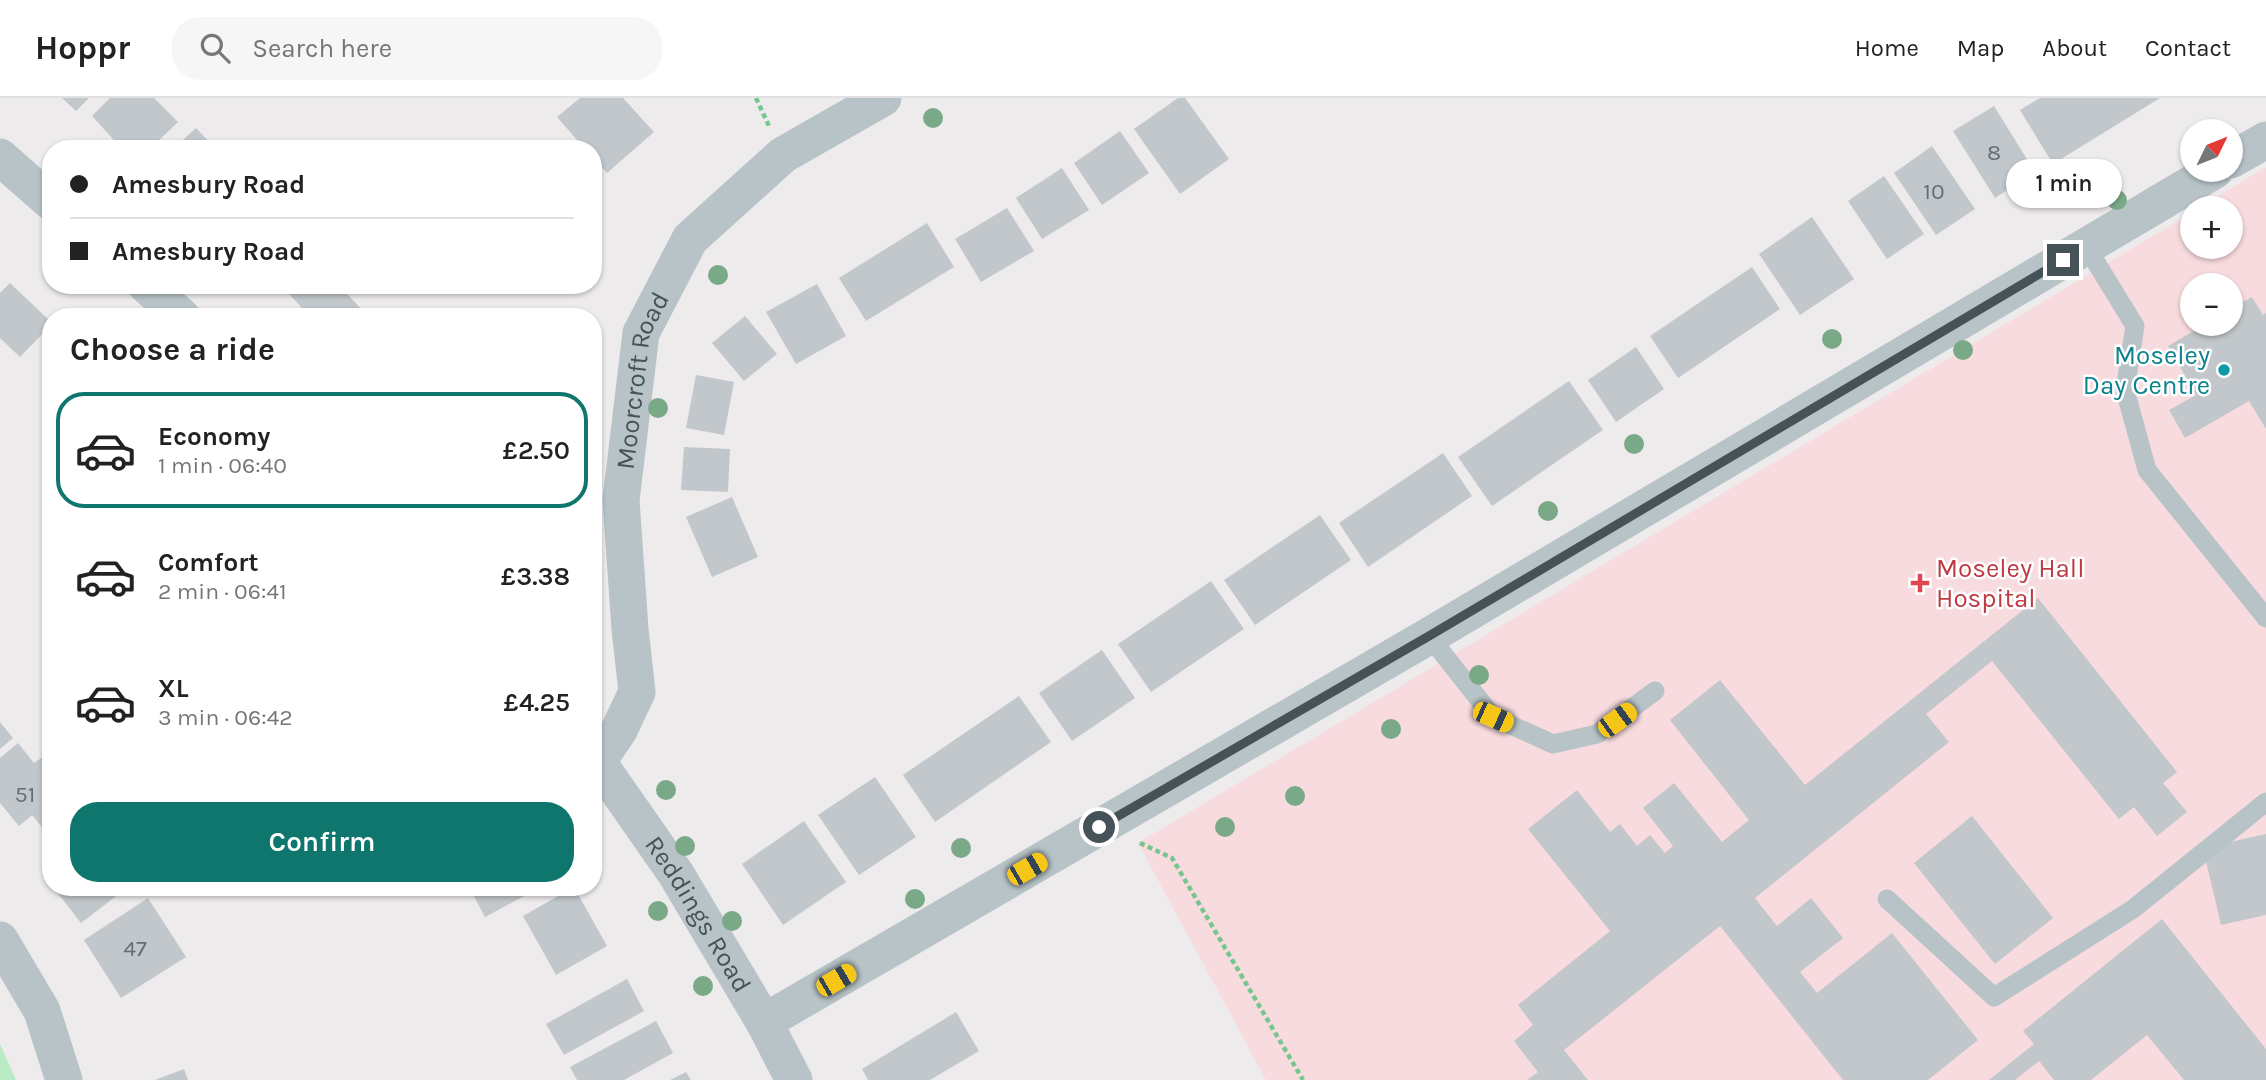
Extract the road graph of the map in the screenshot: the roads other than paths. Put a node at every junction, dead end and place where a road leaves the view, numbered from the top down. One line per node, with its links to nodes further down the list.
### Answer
1 (883, 98): 13 (street, Moorcroft Road)
2 (2266, 139): 3 (street)
3 (2244, 152)
4 (0, 157): 6 (street)
5 (2195, 182): 7 (street)
6 (42, 194)
7 (2086, 246): 10 (lane); 11 (street)
8 (156, 294): 9 (street)
9 (172, 308)
10 (2266, 618)
11 (1429, 636): 12 (lane); 18 (street)
12 (1656, 691)
13 (602, 750)
14 (602, 768): 18 (street, Reddings Road)
15 (2266, 802): 16 (lane)
16 (1887, 900)
17 (0, 940): 19 (street)
18 (764, 1022): 20 (street, Reddings Road)
19 (64, 1080)
20 (794, 1080)

